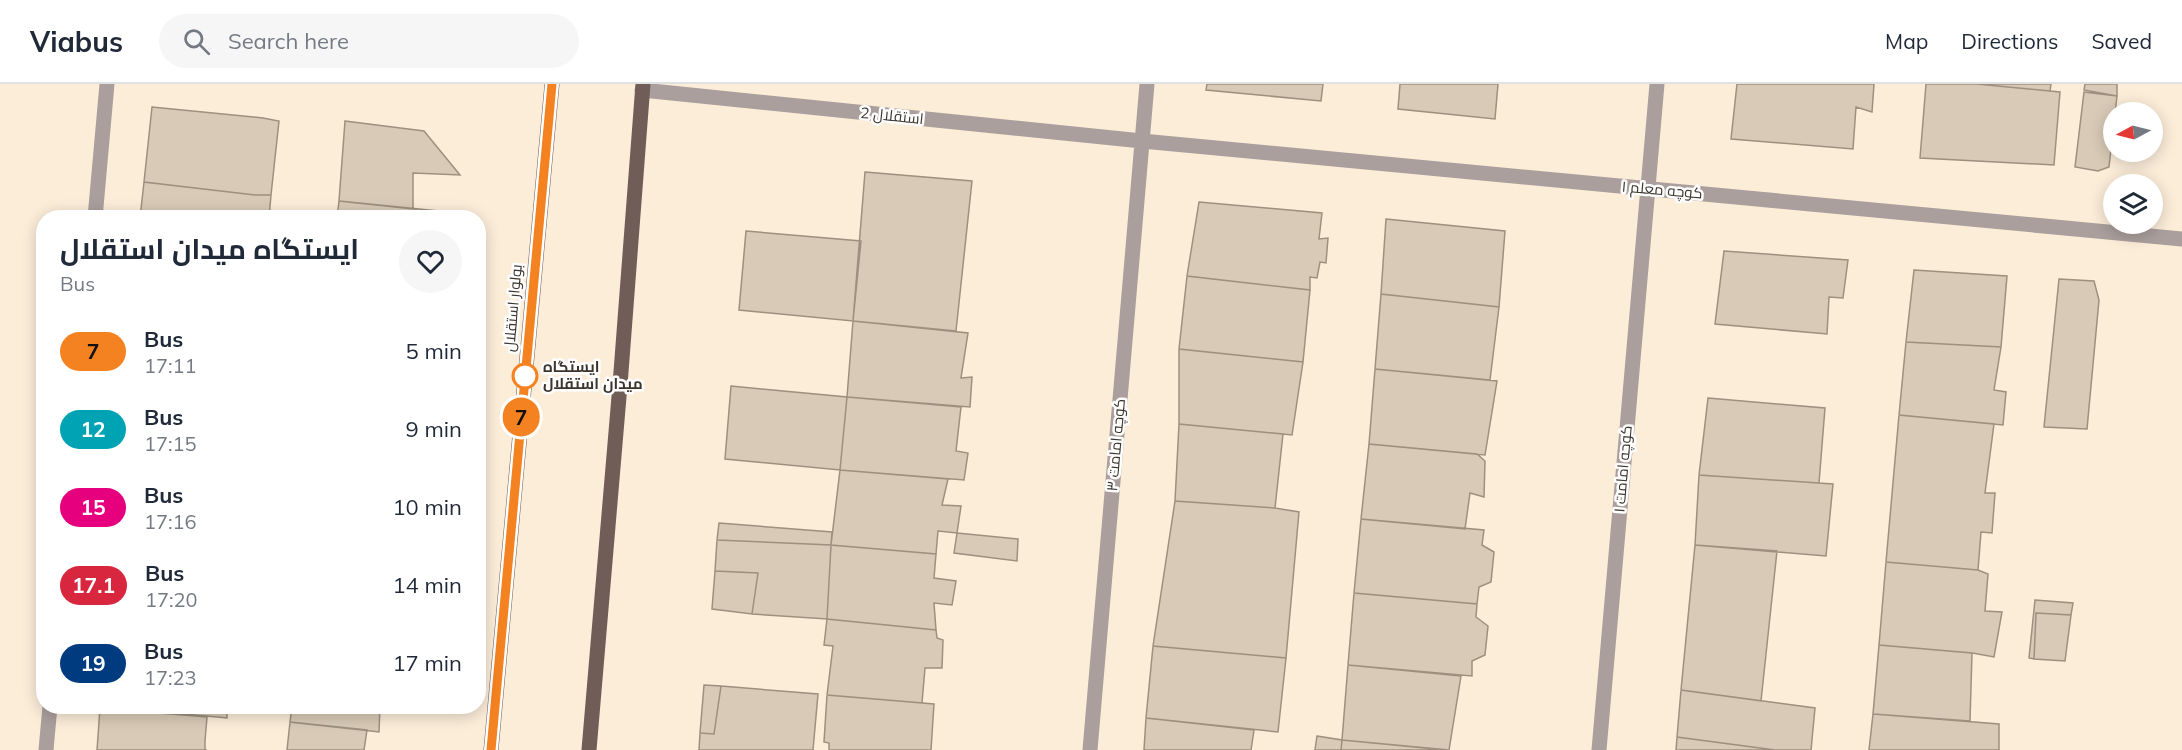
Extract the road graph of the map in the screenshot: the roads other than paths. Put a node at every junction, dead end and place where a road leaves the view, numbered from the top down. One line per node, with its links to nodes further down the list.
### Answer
1 (107, 84): 8 (street)
2 (552, 84): 12 (main road, بولوار استقلال)
3 (1147, 84): 6 (street, کوچه امامت ۳)
4 (1657, 84): 7 (street, کوچه امامت ۱)
5 (642, 87): 6 (street, استقلال 2); 13 (main road)
6 (1142, 141): 7 (street, کوچه معلم ۱); 14 (street, کوچه امامت ۳)
7 (1648, 189): 9 (street, کوچه معلم ۱); 15 (street, کوچه امامت ۱)
8 (96, 210)
9 (2182, 238)
10 (49, 714): 11 (street)
11 (46, 750)
12 (492, 750)
13 (590, 750)
14 (1090, 750)
15 (1599, 750)

